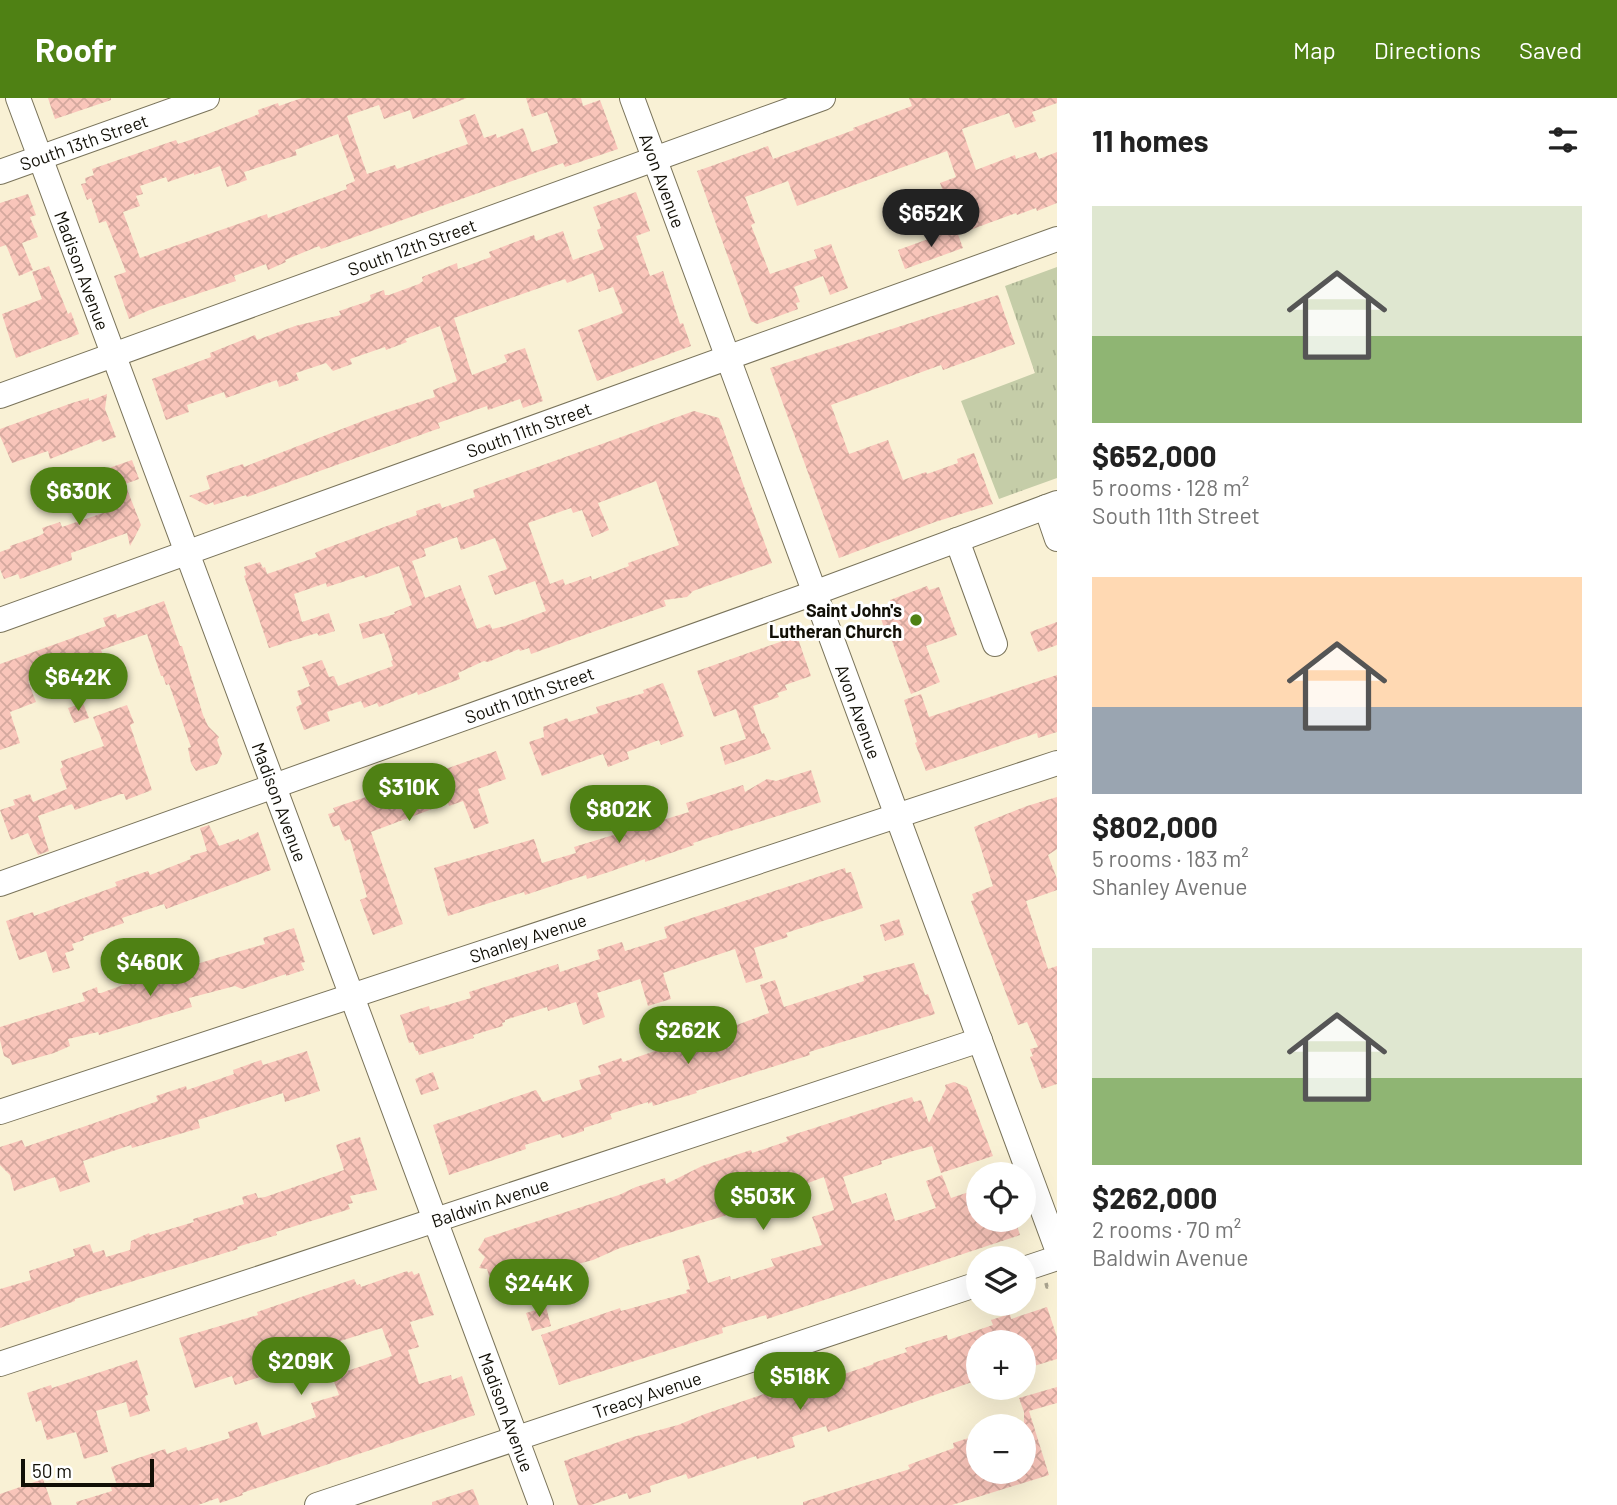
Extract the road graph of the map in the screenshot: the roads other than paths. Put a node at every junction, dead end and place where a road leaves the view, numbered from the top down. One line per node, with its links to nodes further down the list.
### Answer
1 (18, 98): 5 (street, Madison Avenue)
2 (207, 98): 5 (street, South 13th Street)
3 (632, 98): 6 (street, Avon Avenue)
4 (823, 98): 6 (street, South 12th Street)
5 (40, 159): 7 (street, South 13th Street); 9 (street, Madison Avenue)
6 (654, 159): 9 (street, South 12th Street); 10 (street, Avon Avenue)
7 (0, 172)
8 (1057, 240): 10 (street, South 11th Street)
9 (114, 356): 11 (street, South 12th Street); 15 (street, Madison Avenue)
10 (727, 357): 15 (street, South 11th Street); 16 (street, Avon Avenue)
11 (0, 396)
12 (1051, 505): 13 (street, South 10th Street); 14 (street)
13 (957, 540): 16 (street, South 10th Street); 18 (street)
14 (1057, 540)
15 (187, 552): 17 (street, South 11th Street); 20 (street, Madison Avenue)
16 (814, 593): 20 (street, South 10th Street); 21 (street, Avon Avenue)
17 (0, 620)
18 (995, 644)
19 (1057, 763): 21 (street, Shanley Avenue)
20 (274, 786): 22 (street, South 10th Street); 23 (street, Madison Avenue)
21 (896, 815): 23 (street, Shanley Avenue); 24 (street, Avon Avenue)
22 (0, 884)
23 (353, 996): 25 (street, Shanley Avenue); 26 (street, Madison Avenue)
24 (980, 1040): 26 (street, Baldwin Avenue); 27 (street, Avon Avenue)
25 (0, 1112)
26 (435, 1220): 31 (street, Baldwin Avenue); 32 (street, Madison Avenue)
27 (1057, 1249)
28 (1057, 1258): 29 (street)
29 (1036, 1265)
30 (966, 1288): 32 (street, Treacy Avenue)
31 (0, 1364)
32 (517, 1439): 33 (street, Treacy Avenue); 34 (street, Madison Avenue)
33 (317, 1505)
34 (541, 1505)

